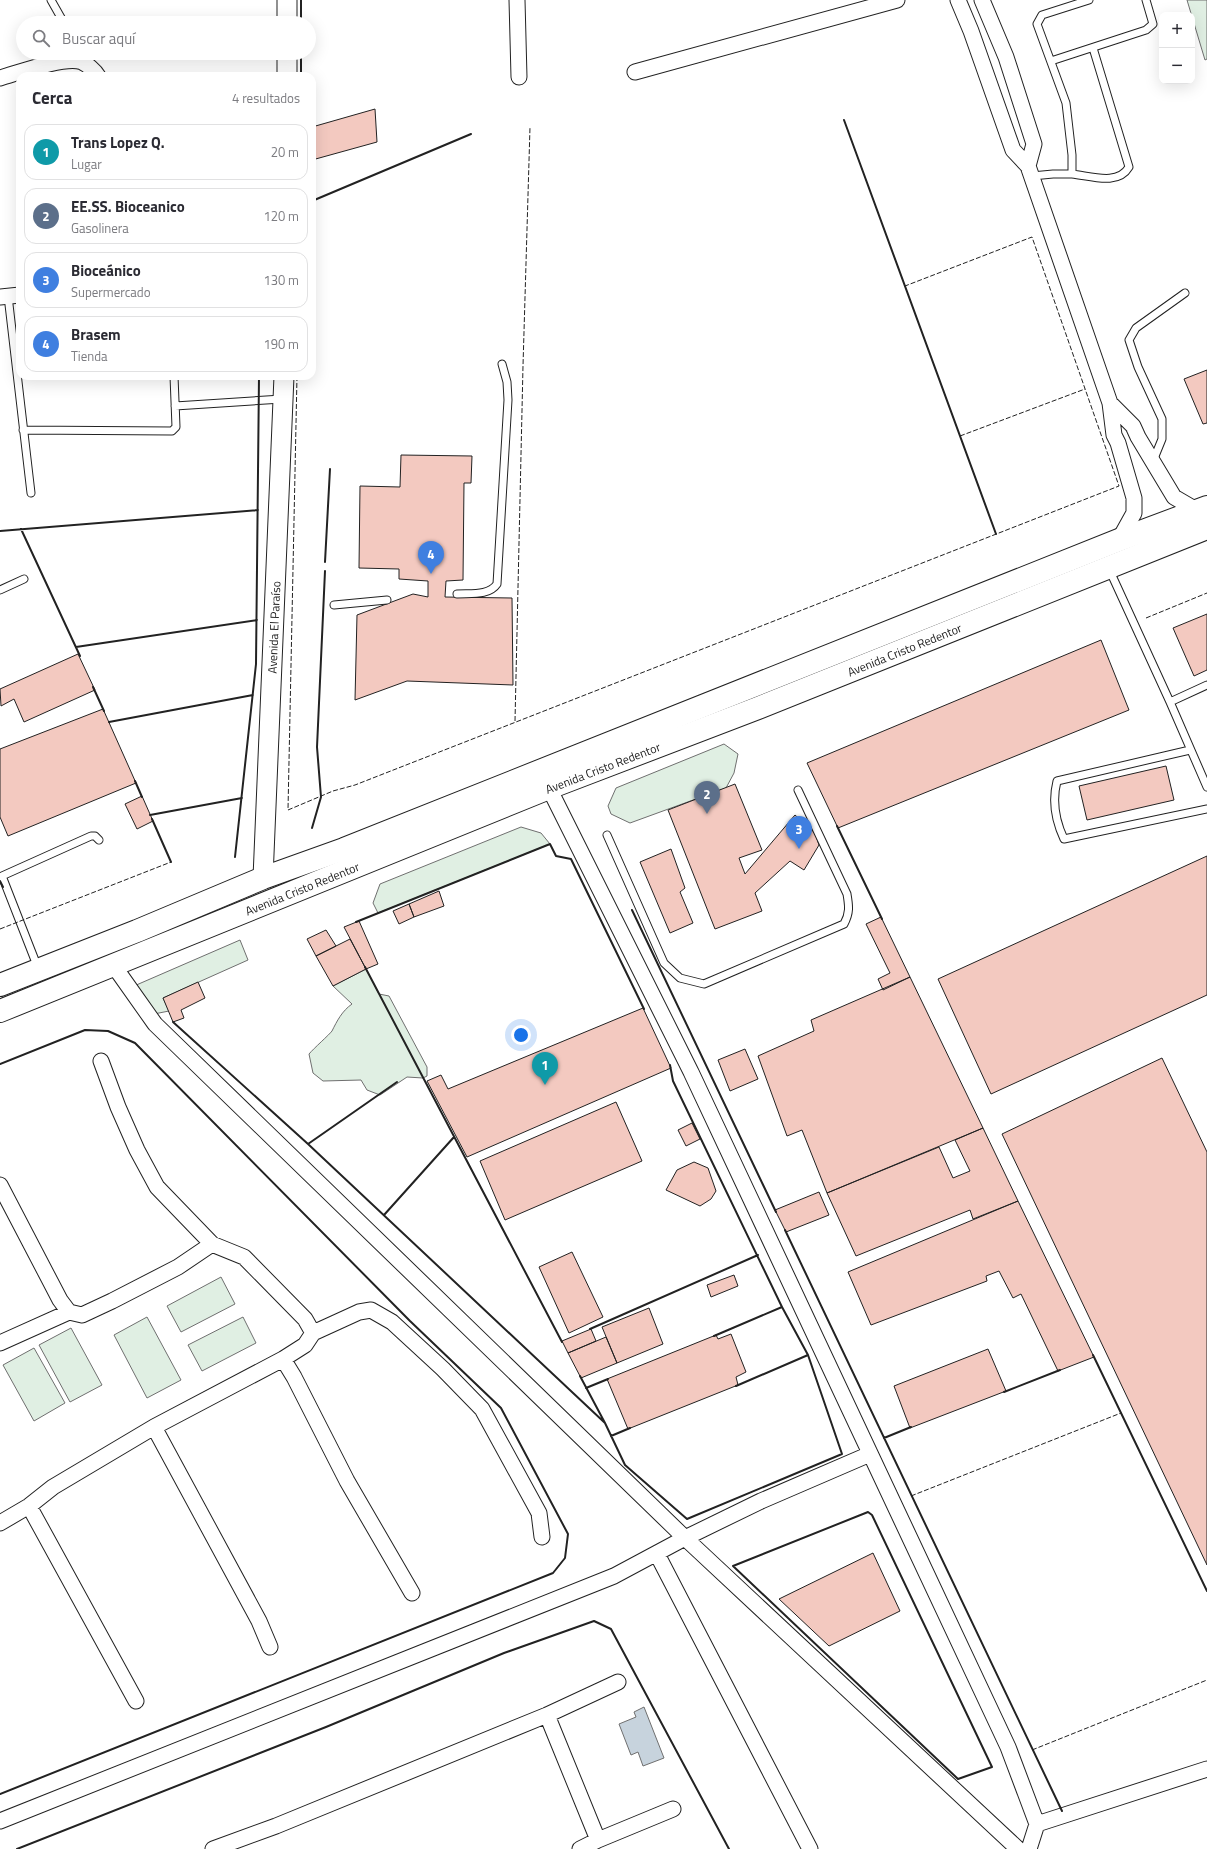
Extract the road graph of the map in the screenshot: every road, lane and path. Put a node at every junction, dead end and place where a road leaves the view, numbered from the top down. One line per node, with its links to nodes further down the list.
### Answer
1 (51, 0): 9 (lane)
2 (287, 0): 10 (street)
3 (517, 0): 23 (street)
4 (897, 0): 21 (street)
5 (958, 0): 17 (street)
6 (982, 0): 12 (street)
7 (1089, 0): 16 (lane)
8 (1146, 0): 11 (lane)
9 (60, 16)
10 (287, 16)
11 (1093, 48): 16 (lane); 26 (lane)
12 (1006, 57): 17 (street); 25 (street)
13 (65, 60): 18 (street)
14 (83, 60): 19 (street)
15 (287, 60): 20 (street)
16 (1051, 61): 26 (lane)
17 (982, 64): 25 (street)
18 (22, 72)
19 (95, 72)
20 (287, 72)
21 (635, 72)
22 (16, 74): 24 (street)
23 (519, 76)
24 (0, 78)
25 (1030, 171): 26 (lane); 35 (street)
26 (1072, 174)
27 (1185, 293): 38 (lane)
28 (9, 296): 29 (lane)
29 (16, 363)
30 (502, 364): 45 (lane)
31 (18, 380): 37 (lane)
32 (174, 380): 36 (lane)
33 (284, 380): 34 (street, Avenida El Paraíso)
34 (283, 399): 36 (lane); 58 (street, Avenida El Paraíso)
35 (1110, 403): 38 (street); 41 (street)
36 (174, 406): 37 (lane)
37 (23, 430): 39 (lane)
38 (1153, 461): 40 (street)
39 (31, 493)
40 (1204, 515): 41 (highway, Avenida Cristo Redentor); 42 (highway, Avenida Cristo Redentor)
41 (1120, 540): 58 (highway, Avenida Cristo Redentor)
42 (1108, 567): 49 (lane); 52 (highway, Avenida Cristo Redentor)
43 (24, 579): 44 (lane)
44 (0, 590)
45 (457, 594)
46 (387, 600): 47 (lane)
47 (334, 605)
48 (1207, 685): 49 (lane)
49 (1170, 702): 50 (lane)
50 (1190, 750): 51 (lane); 54 (lane)
51 (1207, 787)
52 (549, 788): 59 (highway, Avenida Cristo Redentor); 71 (street)
53 (798, 790): 55 (lane)
54 (1207, 809)
55 (607, 835)
56 (98, 840): 57 (lane)
57 (1, 873): 60 (lane)
58 (263, 878): 60 (highway, Avenida Cristo Redentor)
59 (114, 966): 62 (highway, Avenida Cristo Redentor); 75 (street)
60 (38, 970): 61 (highway, Avenida Cristo Redentor)
61 (0, 985)
62 (0, 1012)
63 (101, 1061): 65 (street)
64 (0, 1185): 66 (street)
65 (212, 1244): 66 (street); 67 (street)
66 (69, 1312): 68 (street)
67 (313, 1332): 69 (street); 74 (street)
68 (0, 1343)
69 (283, 1360): 70 (street); 77 (street)
70 (154, 1427): 72 (street); 78 (street)
71 (870, 1454): 75 (street); 85 (street)
72 (29, 1506): 73 (street); 80 (street)
73 (0, 1524)
74 (542, 1536)
75 (685, 1538): 76 (street); 90 (street)
76 (657, 1554): 84 (street); 89 (street)
77 (412, 1593)
78 (270, 1647)
79 (618, 1682): 81 (street)
80 (136, 1700)
81 (547, 1715): 86 (street); 87 (street)
82 (1207, 1769): 85 (street)
83 (673, 1809): 86 (street)
84 (0, 1821)
85 (1037, 1824): 91 (street)
86 (598, 1840): 88 (street)
87 (213, 1849)
88 (580, 1849)
89 (810, 1849)
90 (1018, 1849)
91 (1029, 1849)

